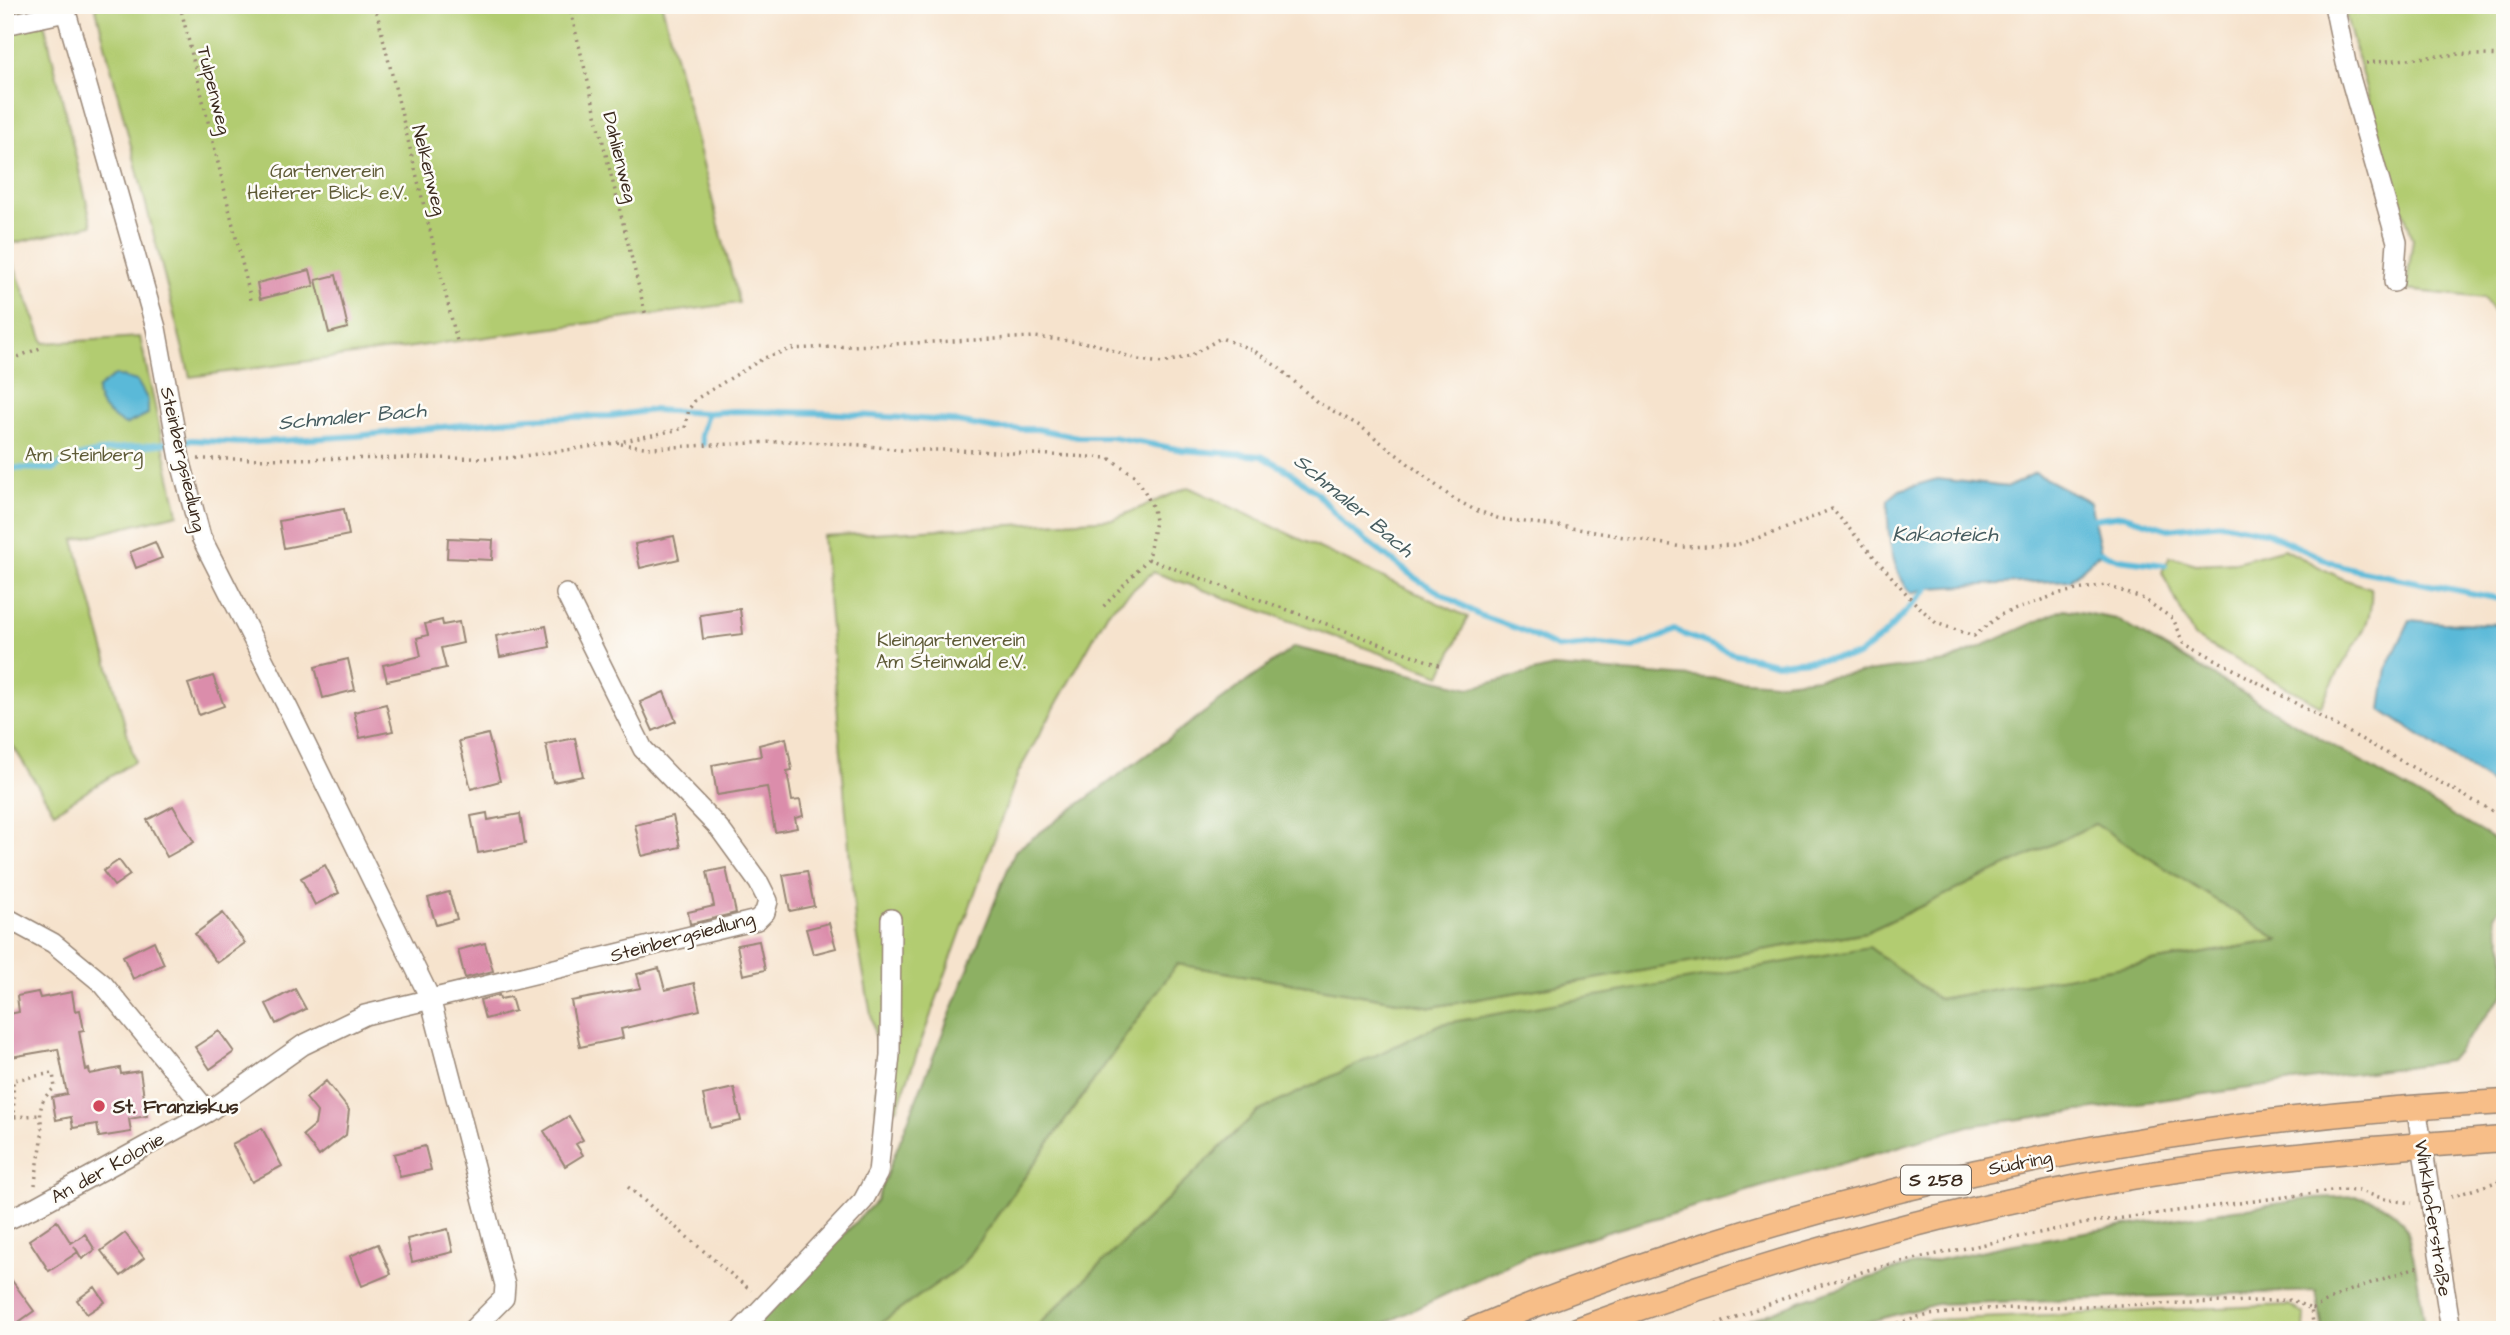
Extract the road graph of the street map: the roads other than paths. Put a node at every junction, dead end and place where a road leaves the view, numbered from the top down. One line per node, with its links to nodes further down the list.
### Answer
1 (2333, 5): 4 (street)
2 (65, 8): 3 (street); 8 (street, Steinbergsiedlung)
3 (5, 25)
4 (2394, 282)
5 (566, 594): 8 (street, Steinbergsiedlung)
6 (5, 917): 11 (street)
7 (891, 919): 16 (street)
8 (430, 998): 11 (street, Steinbergsiedlung); 15 (street, Steinbergsiedlung)
9 (2505, 1102): 10 (main road, Südring / S 258)
10 (2416, 1106): 13 (street, Winklhoferstraße); 17 (main road, Südring / S 258)
11 (208, 1112): 14 (street, An der Kolonie)
12 (2505, 1139): 13 (main road, Südring / S 258)
13 (2422, 1145): 18 (main road, Südring / S 258); 19 (street, Winklhoferstraße)
14 (5, 1221)
15 (472, 1330)
16 (741, 1330)
17 (1473, 1330)
18 (1577, 1330)
19 (2451, 1330)

